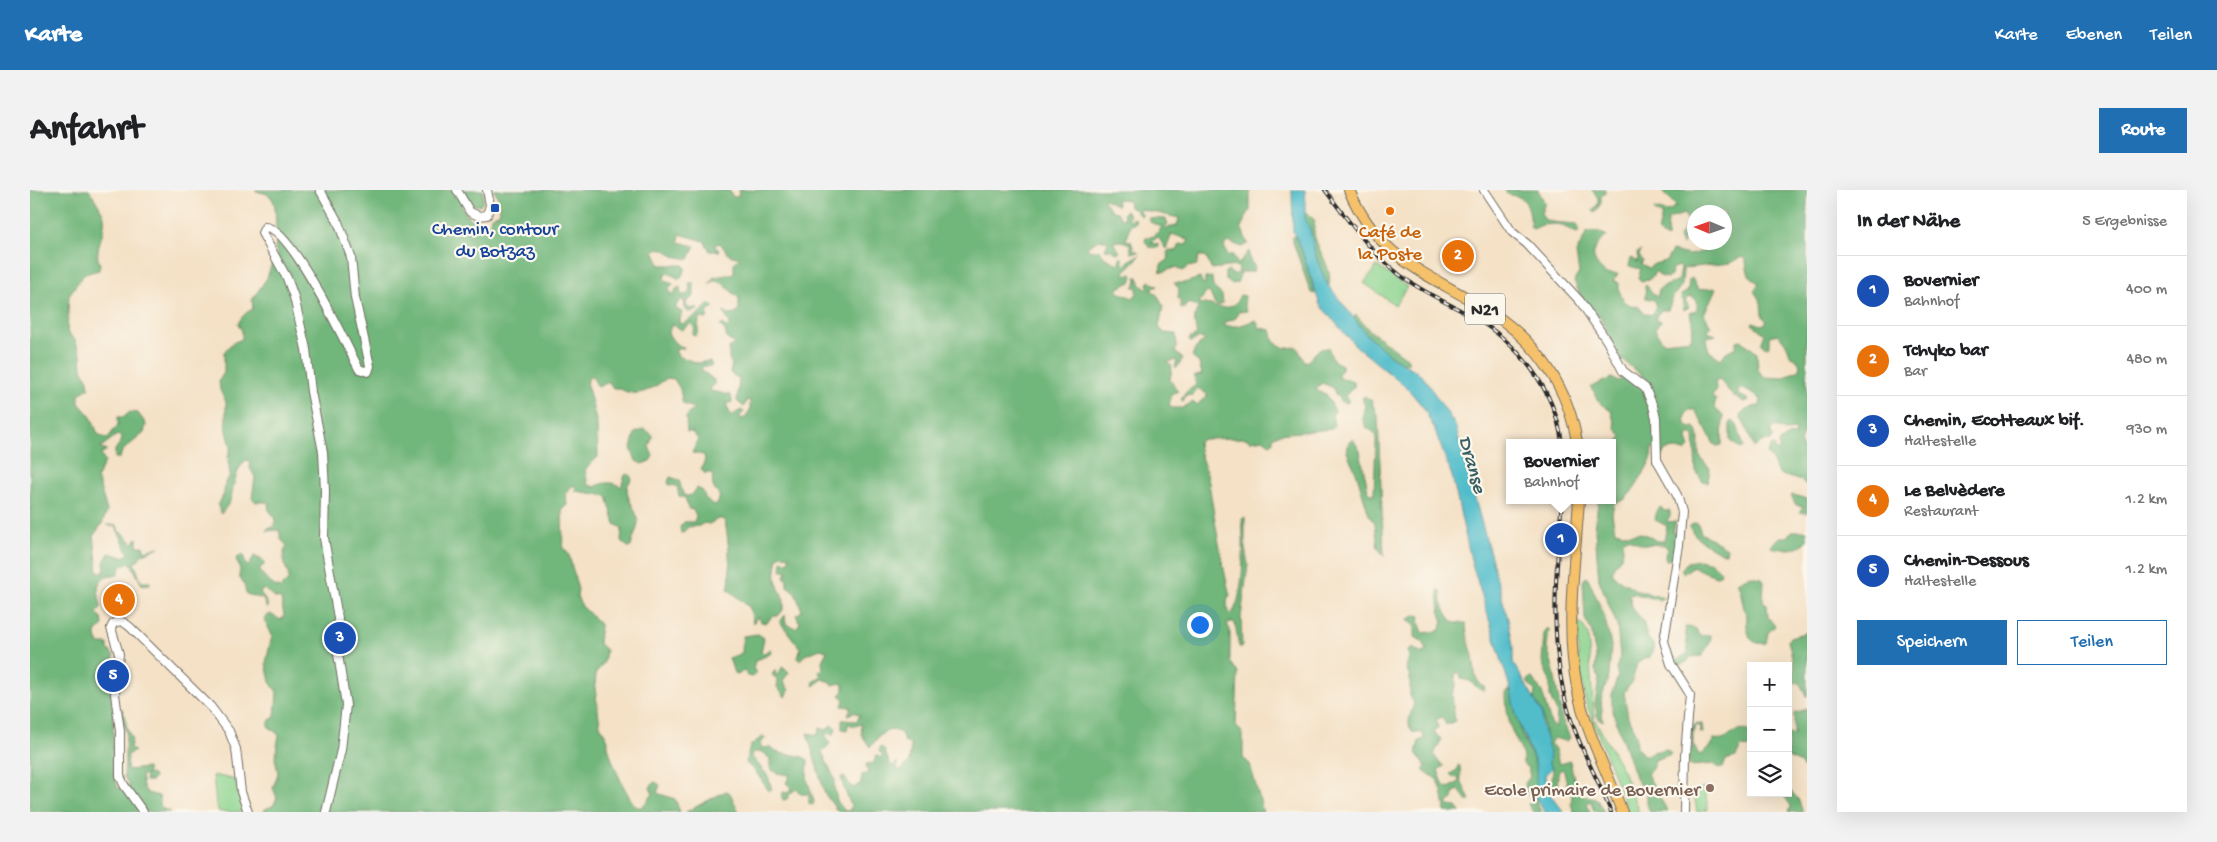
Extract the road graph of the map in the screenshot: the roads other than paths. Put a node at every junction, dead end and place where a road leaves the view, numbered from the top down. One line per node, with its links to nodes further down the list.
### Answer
1 (320, 190): 10 (street)
2 (457, 190): 3 (street)
3 (487, 190)
4 (1349, 190): 6 (main road, N21)
5 (1484, 190): 12 (street)
6 (1576, 439)
7 (1579, 504): 11 (main road)
8 (143, 812): 9 (street)
9 (248, 812)
10 (326, 812)
11 (1622, 812)
12 (1684, 812)

